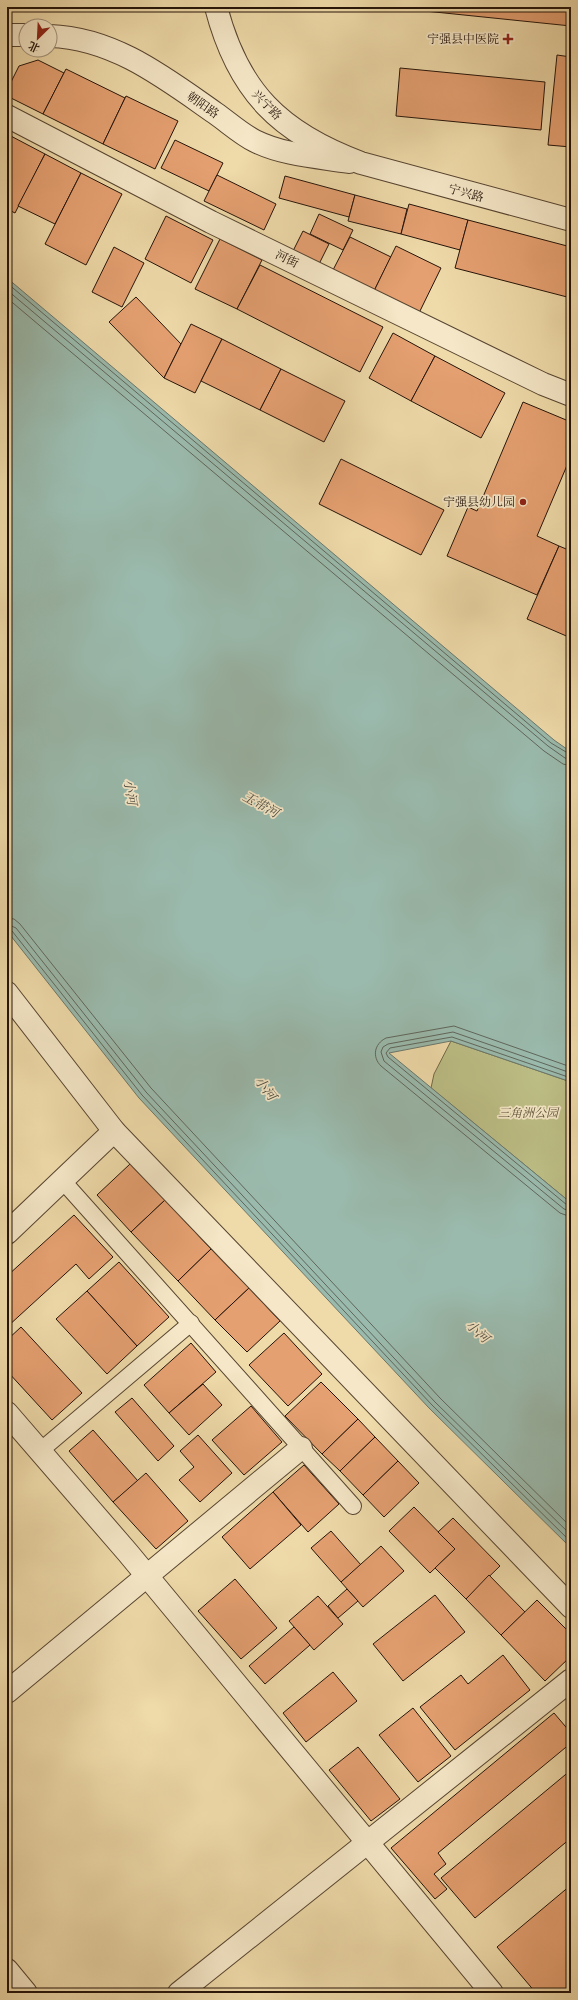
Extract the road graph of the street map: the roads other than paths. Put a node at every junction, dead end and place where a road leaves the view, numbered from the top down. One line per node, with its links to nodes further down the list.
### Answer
1 (216, 7): 6 (street, 兴宁路)
2 (7, 35): 3 (street)
3 (18, 35)
4 (58, 36): 6 (street, 朝阳路)
5 (7, 116): 8 (street, 河街)
6 (360, 163): 7 (street, 宁兴路)
7 (571, 220)
8 (571, 395)
9 (7, 993): 10 (street)
10 (114, 1131): 11 (street); 19 (street)
11 (62, 1180): 12 (street); 13 (lane)
12 (7, 1233)
13 (190, 1324): 15 (lane); 16 (lane)
14 (7, 1413): 16 (street)
15 (301, 1448): 17 (lane); 18 (street)
16 (40, 1451): 18 (street)
17 (352, 1506)
18 (147, 1576): 21 (street); 22 (street)
19 (571, 1607)
20 (571, 1680): 22 (street)
21 (7, 1692)
22 (368, 1842): 25 (street); 26 (street)
23 (7, 1970): 24 (street)
24 (26, 1993)
25 (179, 1993)
26 (492, 1993)

